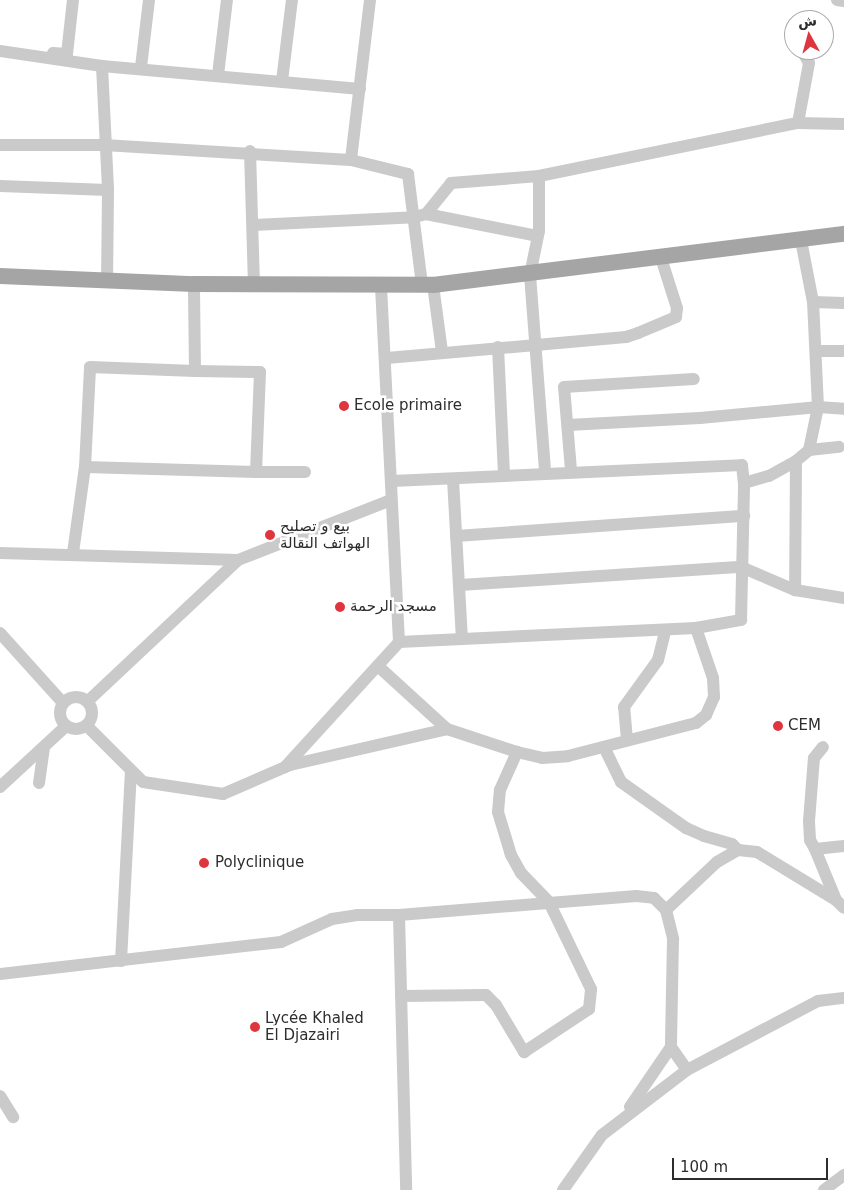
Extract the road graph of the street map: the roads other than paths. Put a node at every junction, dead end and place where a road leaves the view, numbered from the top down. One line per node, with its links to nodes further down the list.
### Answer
1 (73, 0): 8 (street)
2 (149, 0): 11 (street)
3 (227, 0): 12 (street)
4 (292, 0): 13 (street)
5 (370, 0): 14 (street)
6 (837, 0): 7 (street)
7 (844, 1)
8 (0, 50): 10 (street)
9 (807, 60): 15 (street)
10 (102, 66): 11 (street); 18 (street)
11 (141, 67): 12 (street)
12 (218, 75): 13 (street)
13 (282, 81): 14 (street)
14 (360, 89): 20 (street)
15 (798, 122): 16 (street); 21 (street)
16 (844, 124)
17 (0, 145): 18 (street)
18 (104, 145): 19 (street); 23 (street)
19 (250, 152): 20 (street); 26 (street)
20 (351, 160): 25 (street)
21 (539, 176): 24 (street); 28 (street)
22 (0, 186): 23 (street)
23 (108, 190): 33 (street)
24 (426, 214): 25 (street); 28 (street)
25 (414, 217): 26 (street); 36 (street)
26 (253, 224): 35 (street)
27 (844, 234): 29 (main road)
28 (537, 236): 31 (street)
29 (801, 240): 30 (main road); 38 (street)
30 (660, 258): 31 (main road); 40 (street)
31 (530, 275): 36 (main road); 40 (street)
32 (0, 276): 33 (main road)
33 (107, 278): 34 (main road)
34 (194, 284): 35 (main road); 46 (street)
35 (254, 284): 37 (main road)
36 (427, 285): 37 (main road); 44 (street)
37 (381, 286): 45 (street)
38 (813, 302): 39 (street); 42 (street)
39 (844, 303)
40 (534, 345): 41 (street); 58 (street)
41 (498, 347): 44 (street); 59 (street)
42 (818, 351): 43 (street); 48 (street)
43 (844, 351)
44 (442, 352): 45 (street)
45 (387, 358): 61 (street)
46 (195, 371): 54 (street); 56 (street)
47 (694, 379): 50 (street)
48 (818, 407): 49 (street); 50 (street); 52 (street)
49 (844, 409)
50 (568, 424): 55 (street)
51 (839, 447): 52 (street)
52 (808, 450): 53 (street)
53 (796, 461): 62 (street); 71 (street)
54 (85, 467): 56 (street); 67 (street)
55 (571, 470): 58 (street); 62 (street)
56 (256, 472): 57 (street)
57 (305, 472)
58 (545, 472): 59 (street)
59 (504, 476): 60 (street)
60 (453, 479): 61 (street); 65 (street)
61 (392, 480): 63 (street)
62 (744, 483): 64 (street)
63 (391, 500): 68 (street); 77 (street)
64 (744, 516): 65 (street); 69 (street)
65 (456, 536): 70 (street)
66 (0, 553): 67 (street)
67 (73, 553): 68 (street)
68 (238, 560): 79 (street)
69 (741, 567): 70 (street); 71 (street); 73 (street)
70 (460, 585): 76 (street)
71 (796, 590): 72 (street)
72 (844, 598)
73 (696, 628): 74 (street); 84 (street)
74 (665, 632): 76 (street); 84 (street)
75 (0, 633): 80 (street)
76 (462, 638): 77 (street)
77 (399, 642): 78 (street)
78 (379, 668): 83 (street); 89 (street)
79 (88, 701): 80 (street); 82 (street)
80 (63, 702): 81 (street)
81 (66, 726): 82 (street); 85 (street)
82 (87, 726): 90 (street)
83 (447, 729): 88 (street); 89 (street)
84 (627, 740): 86 (street)
85 (44, 747): 91 (street); 92 (street)
86 (604, 748): 88 (street); 95 (street)
87 (823, 748): 94 (street)
88 (516, 752): 96 (street)
89 (286, 767): 90 (street)
90 (131, 771): 100 (street)
91 (39, 783)
92 (0, 787)
93 (844, 846): 94 (street)
94 (815, 849): 97 (street)
95 (738, 850): 97 (street); 98 (street)
96 (550, 902): 98 (street); 99 (street); 102 (street)
97 (840, 904)
98 (666, 910): 104 (street)
99 (399, 915): 100 (street); 102 (street)
100 (121, 960): 101 (street)
101 (0, 974)
102 (401, 996): 110 (street)
103 (844, 998): 105 (street)
104 (671, 1047): 105 (street); 107 (street)
105 (687, 1070): 107 (street)
106 (0, 1096): 108 (street)
107 (625, 1116): 111 (street)
108 (13, 1117)
109 (844, 1175): 112 (street)
110 (406, 1190)
111 (563, 1190)
112 (824, 1190)

